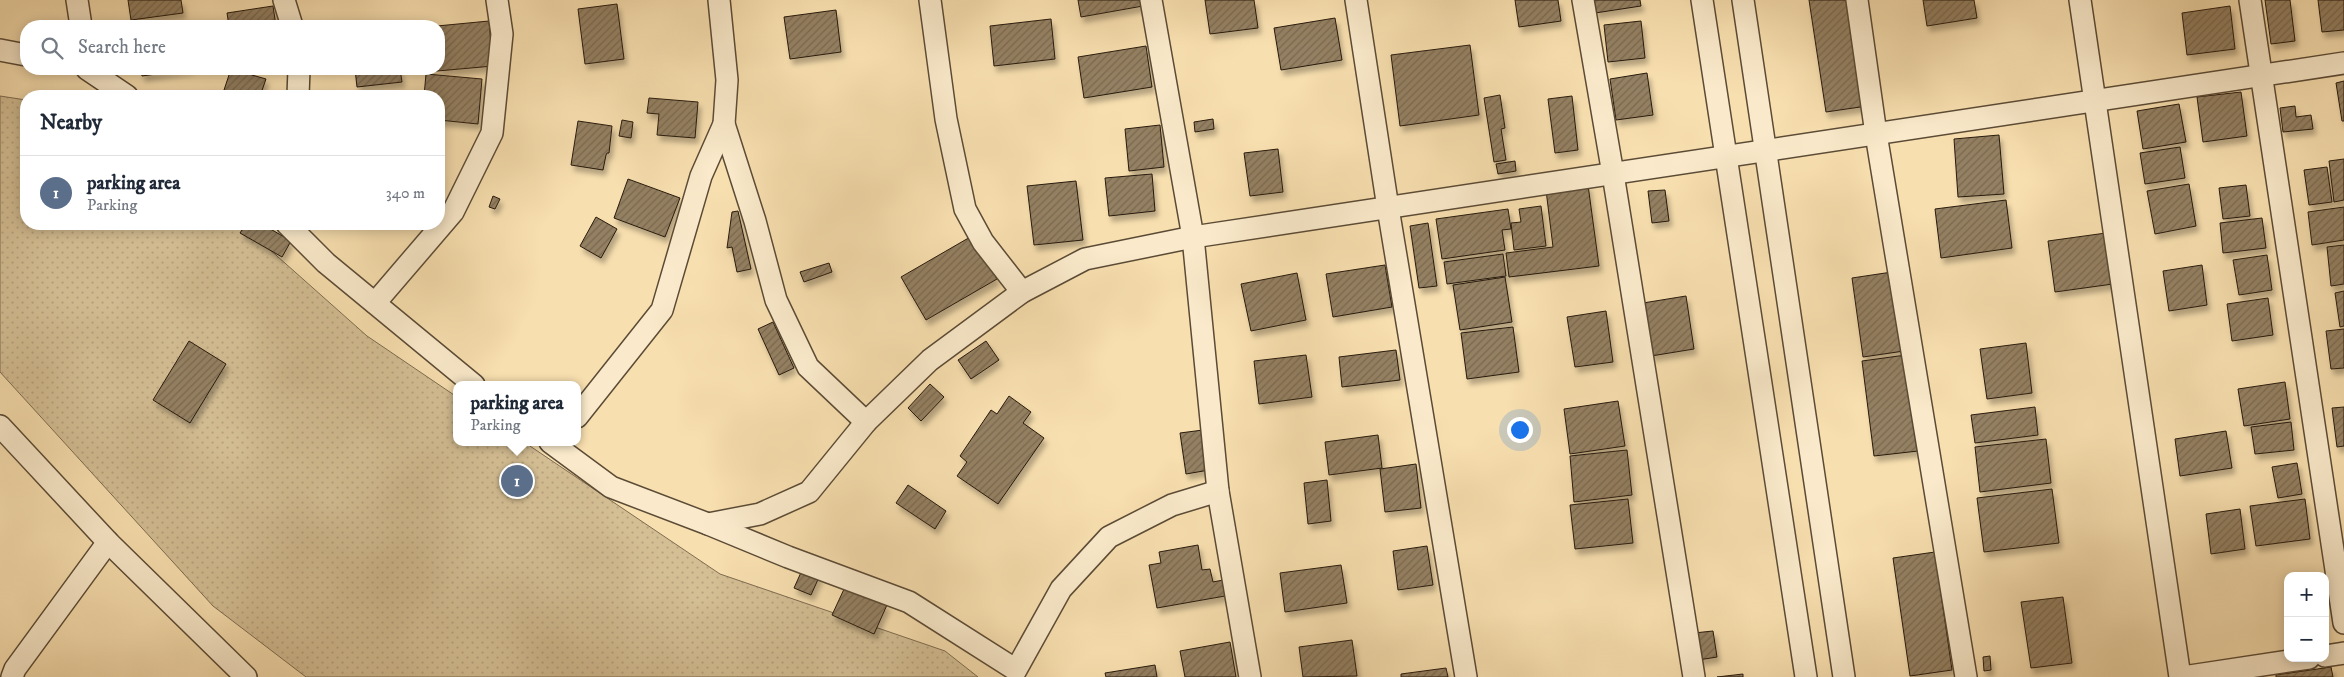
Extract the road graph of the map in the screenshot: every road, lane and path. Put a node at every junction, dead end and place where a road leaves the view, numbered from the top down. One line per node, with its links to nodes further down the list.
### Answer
1 (77, 0): 14 (street)
2 (284, 0): 15 (street)
3 (497, 0): 31 (street)
4 (719, 0): 25 (street)
5 (930, 0): 35 (street)
6 (1151, 0): 34 (street)
7 (1356, 0): 30 (street)
8 (1583, 0): 29 (street)
9 (1702, 0): 28 (street)
10 (1743, 0): 27 (street)
11 (1856, 0): 26 (street)
12 (2080, 0): 24 (street)
13 (2250, 0): 21 (street)
14 (80, 20)
15 (290, 20)
16 (0, 50): 17 (street)
17 (20, 54)
18 (2344, 63): 21 (street)
19 (97, 75): 22 (street)
20 (299, 75): 23 (street)
21 (2262, 76): 24 (street); 45 (street)
22 (118, 90)
23 (298, 90)
24 (2095, 101): 26 (street); 57 (street)
25 (724, 124): 38 (street); 39 (street)
26 (1876, 134): 27 (street); 56 (street)
27 (1766, 150): 28 (street); 55 (street)
28 (1726, 156): 29 (street); 54 (street)
29 (1613, 174): 30 (street); 53 (street)
30 (1388, 208): 34 (street); 52 (street)
31 (445, 221)
32 (292, 230): 36 (street)
33 (438, 230): 36 (street)
34 (1193, 237): 35 (street); 42 (street)
35 (1022, 292): 39 (street)
36 (375, 303): 37 (street)
37 (469, 381)
38 (581, 412)
39 (866, 422): 43 (street)
40 (0, 426): 44 (street)
41 (558, 446): 43 (street)
42 (1218, 491): 43 (street); 51 (street)
43 (708, 524)
44 (108, 542): 49 (street); 50 (street)
45 (2344, 623)
46 (2344, 653): 47 (street)
47 (2329, 655)
48 (2284, 662): 57 (street)
49 (12, 677)
50 (246, 677)
51 (1250, 677)
52 (1466, 677)
53 (1694, 677)
54 (1806, 677)
55 (1844, 677)
56 (1966, 677)
57 (2182, 677)

